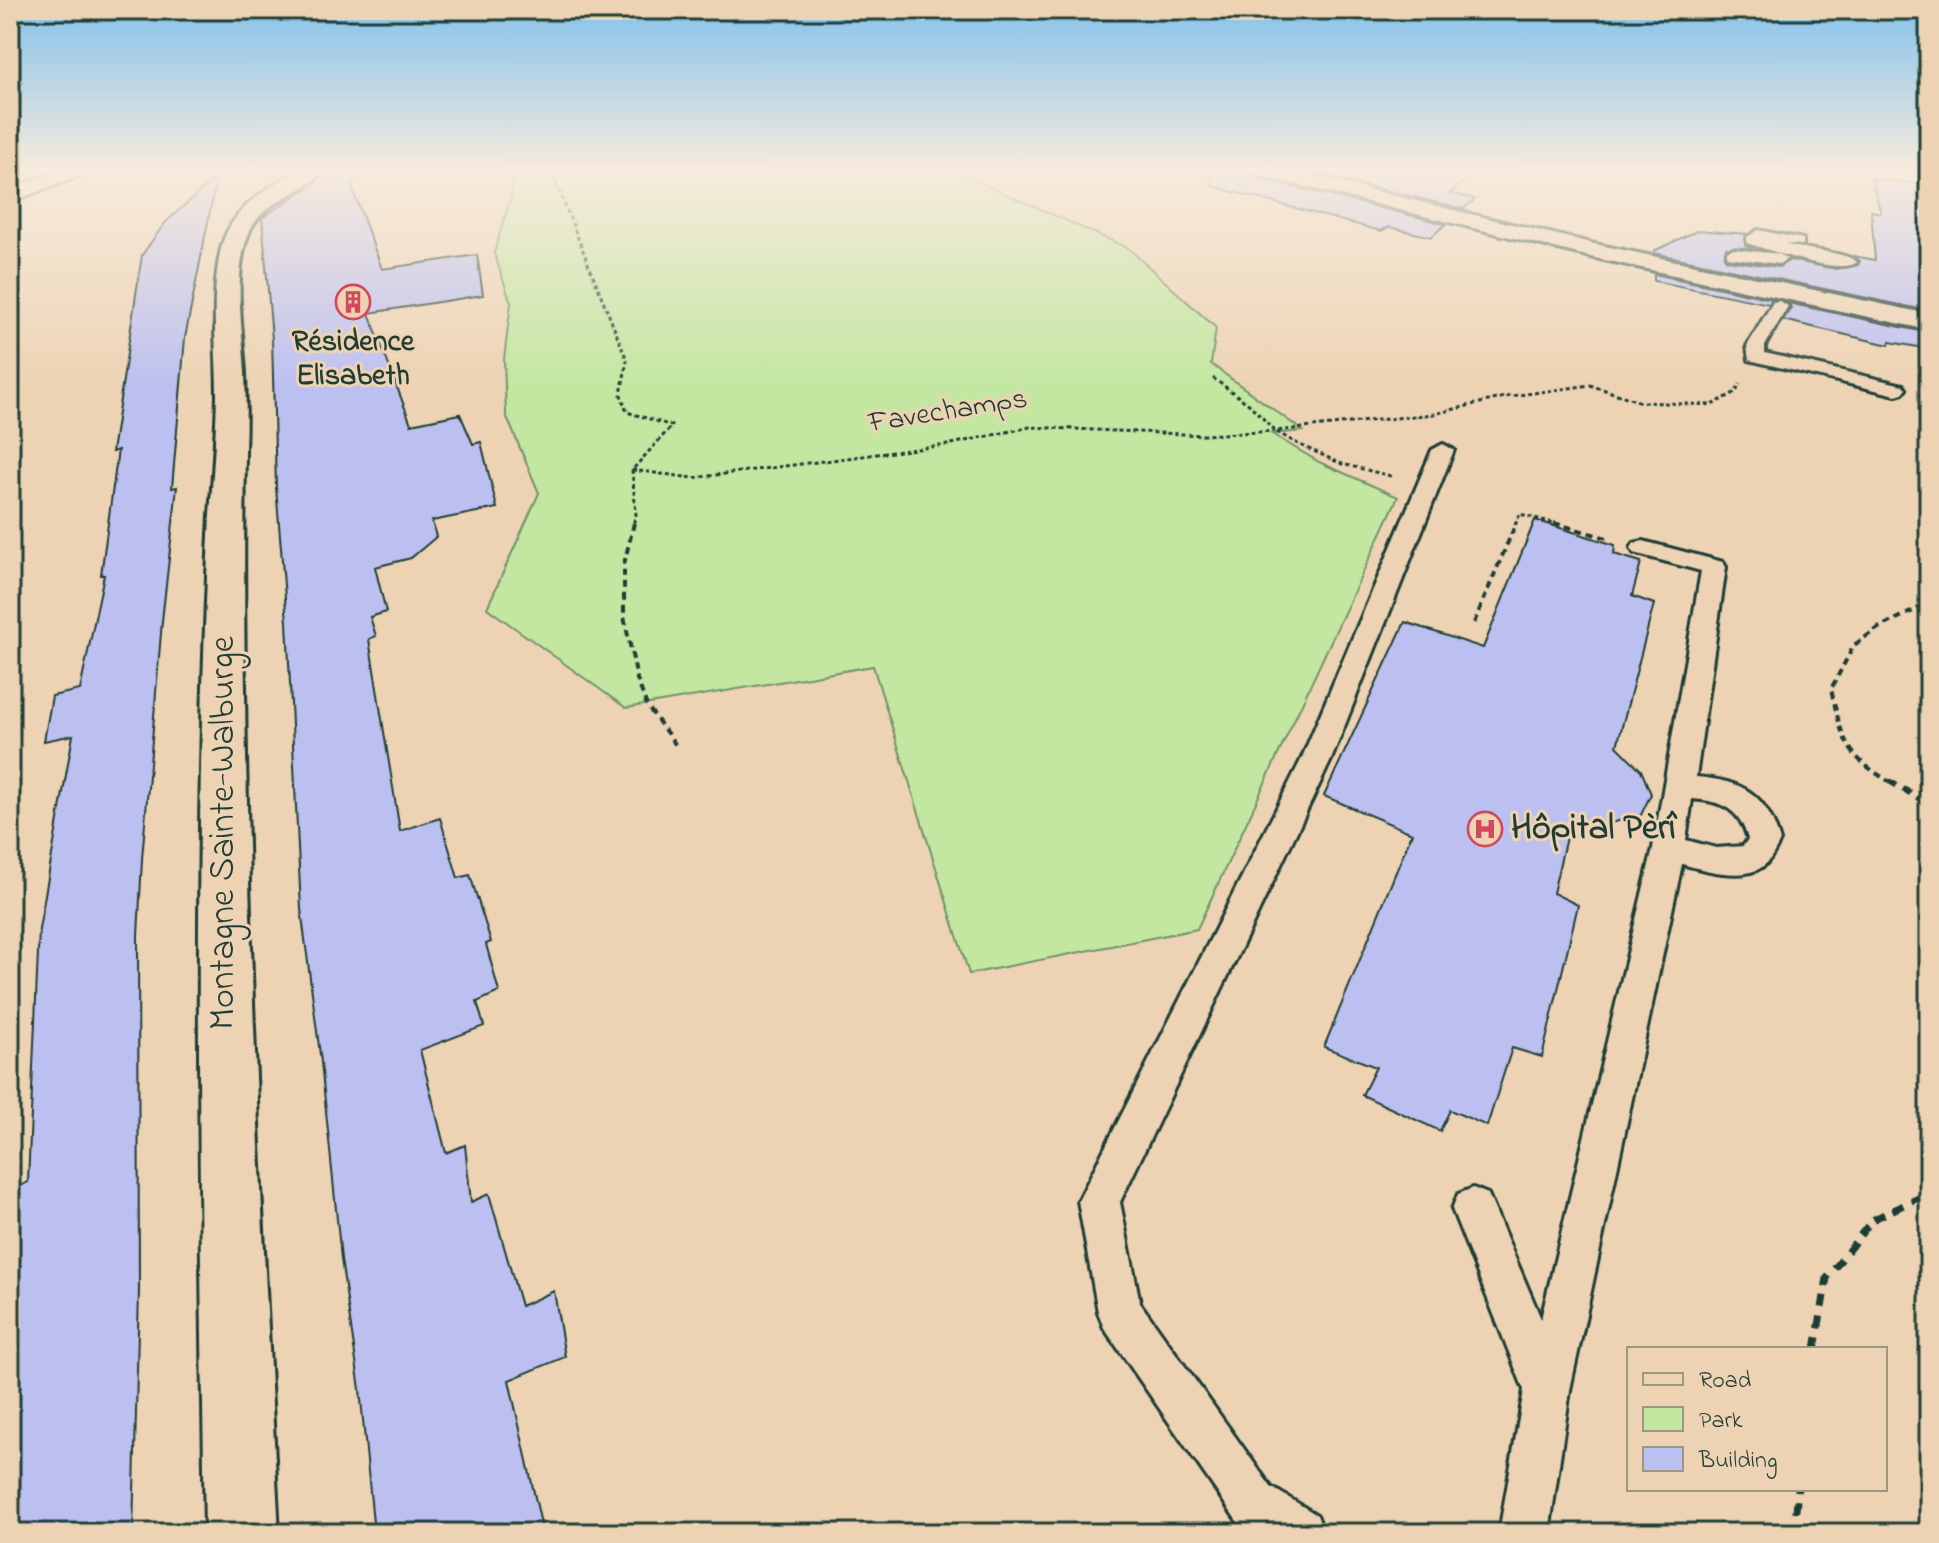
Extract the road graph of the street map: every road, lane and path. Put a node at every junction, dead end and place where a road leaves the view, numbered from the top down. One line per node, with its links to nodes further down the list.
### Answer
1 (236, 243): 28 (street, Montagne Sainte-Walburge)
2 (580, 243): 14 (path)
3 (1562, 243): 7 (street)
4 (1756, 243): 7 (lane)
5 (1733, 254): 7 (lane)
6 (1849, 262): 7 (lane)
7 (1793, 281): 8 (street); 9 (lane)
8 (1929, 322)
9 (1756, 356): 11 (lane); 12 (path, Favechamps)
10 (1213, 378): 12 (path)
11 (1896, 389)
12 (1275, 431): 14 (path, Favechamps); 15 (path)
13 (1443, 450): 15 (lane)
14 (632, 470): 19 (path)
15 (1427, 485): 29 (lane)
16 (1643, 548): 18 (path); 20 (lane)
17 (1921, 607): 21 (path)
18 (1474, 623)
19 (678, 748)
20 (1679, 787): 22 (lane); 22 (lane)
21 (1929, 804)
22 (1669, 848): 26 (lane)
23 (1929, 1193): 25 (path)
24 (1473, 1209): 26 (lane)
25 (1815, 1347)
26 (1547, 1390): 30 (lane)
27 (1798, 1491): 31 (path)
28 (242, 1533)
29 (1299, 1533)
30 (1524, 1533)
31 (1794, 1533)

